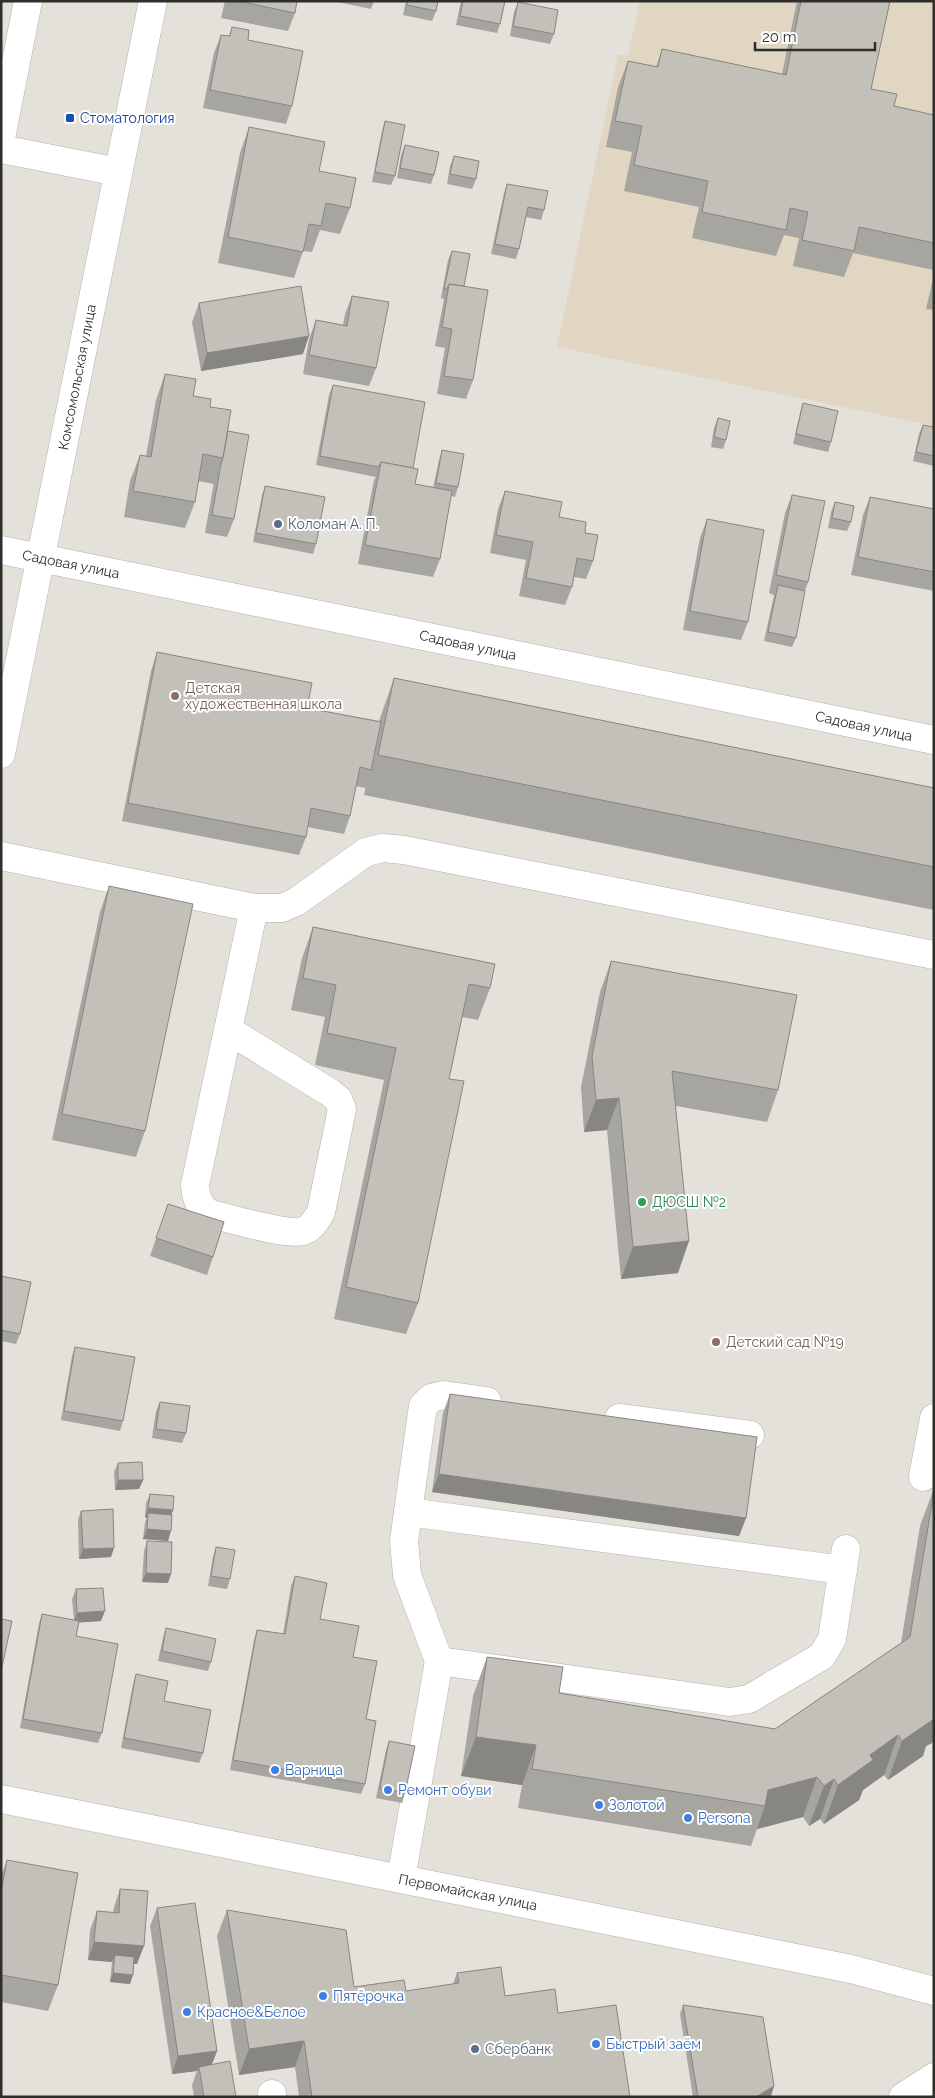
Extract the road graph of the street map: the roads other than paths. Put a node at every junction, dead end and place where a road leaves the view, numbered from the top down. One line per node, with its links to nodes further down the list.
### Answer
1 (28, 1): 3 (street)
2 (154, 1): 5 (street, Комсомольская улица)
3 (1, 138)
4 (1, 149): 5 (street)
5 (118, 172): 7 (street, Комсомольская улица)
6 (1, 550): 7 (street, Садовая улица)
7 (41, 558): 8 (street, Садовая улица); 9 (street, Комсомольская улица)
8 (934, 740)
9 (1, 754)
10 (1, 856): 11 (street)
11 (254, 908): 12 (street); 13 (street)
12 (934, 955)
13 (228, 1030): 13 (street)
14 (512, 1404): 19 (street)
15 (591, 1415): 17 (street)
16 (934, 1418): 18 (street)
17 (750, 1436)
18 (923, 1478)
19 (408, 1512): 20 (street); 20 (street)
20 (439, 1661): 22 (street)
21 (1, 1799): 22 (street, Первомайская улица)
22 (401, 1878): 23 (street, Первомайская улица)
23 (934, 1991)
24 (934, 2077): 25 (street)
25 (903, 2097)

